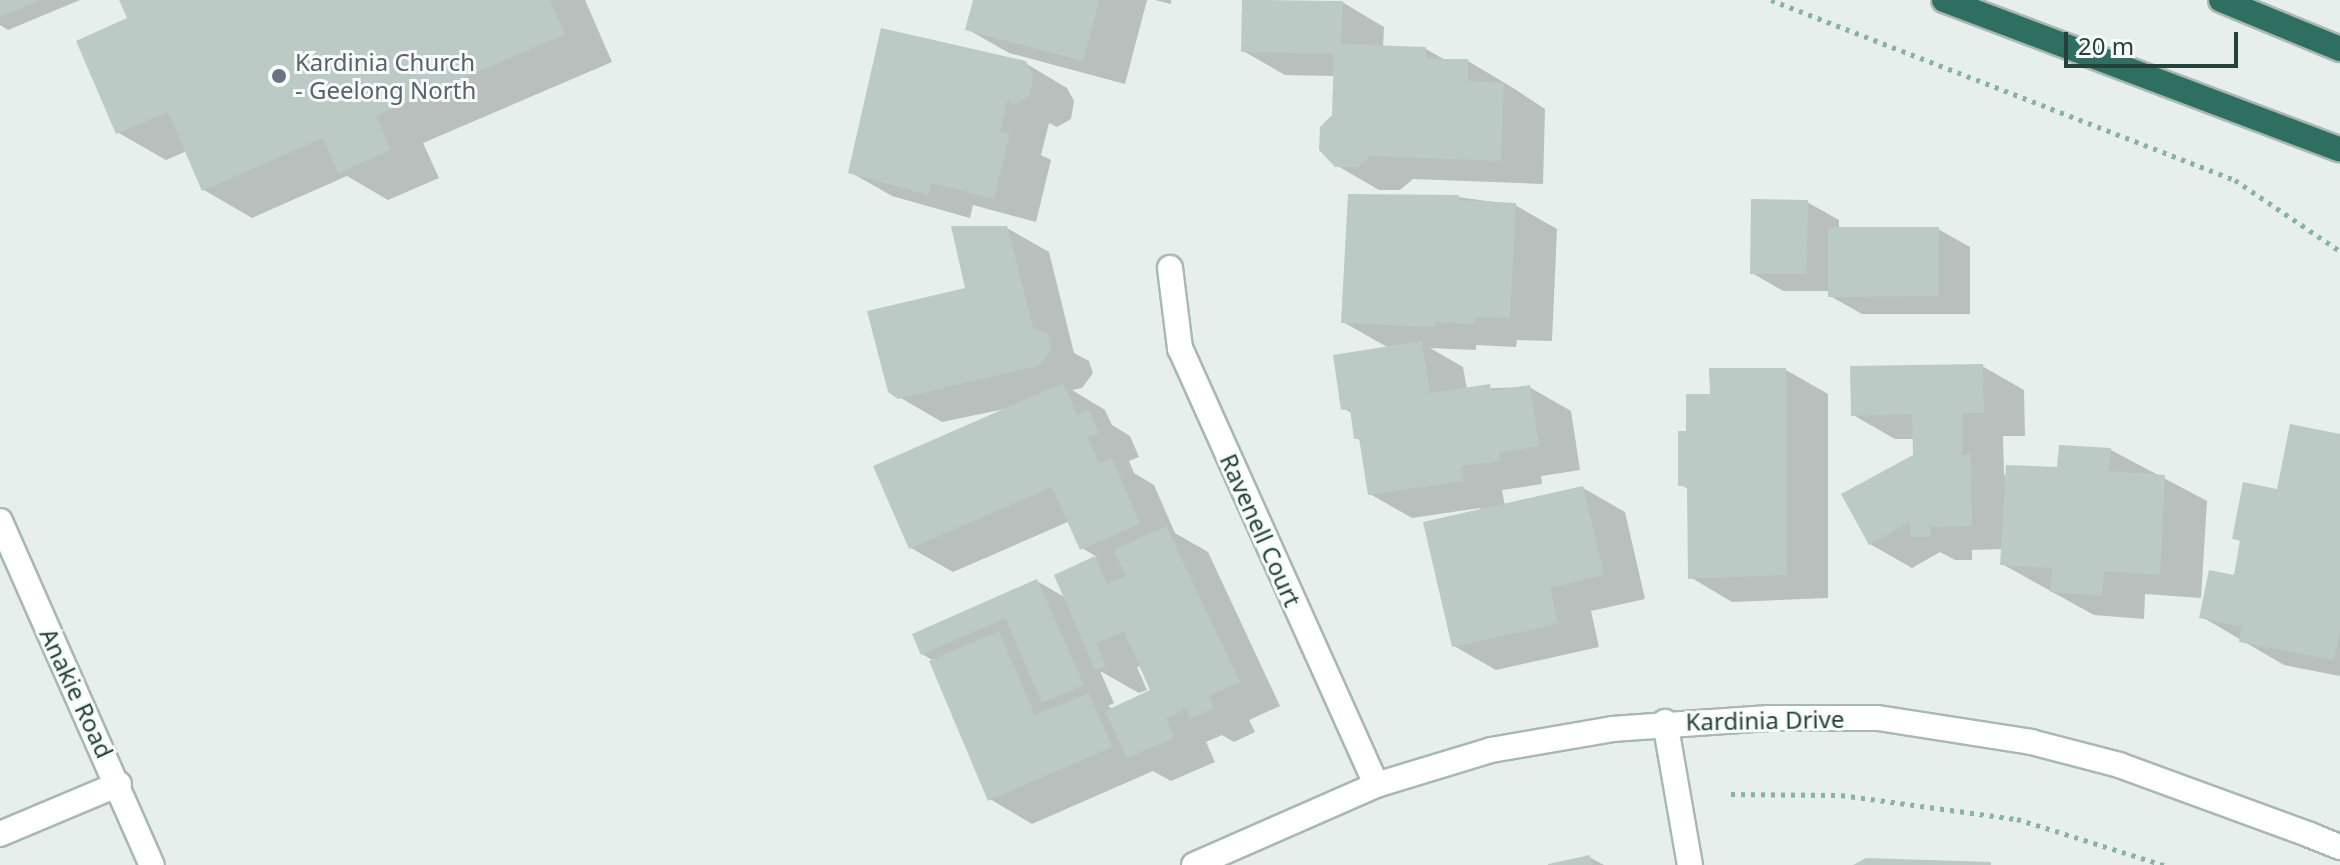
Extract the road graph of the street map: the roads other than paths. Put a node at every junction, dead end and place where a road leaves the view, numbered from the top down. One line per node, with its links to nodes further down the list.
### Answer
1 (1944, 0): 4 (highway)
2 (2221, 0): 3 (highway)
3 (2340, 49)
4 (2340, 150)
5 (1170, 268): 9 (street, Ravenell Court)
6 (0, 521): 8 (street, Anakie Road)
7 (1665, 722): 9 (street, Kardinia Drive); 11 (street, Kardinia Drive); 14 (street)
8 (119, 784): 10 (street); 12 (street, Anakie Road)
9 (1376, 785): 13 (street, Kardinia Drive)
10 (0, 834)
11 (2340, 847)
12 (152, 865)
13 (1194, 865)
14 (1690, 865)

